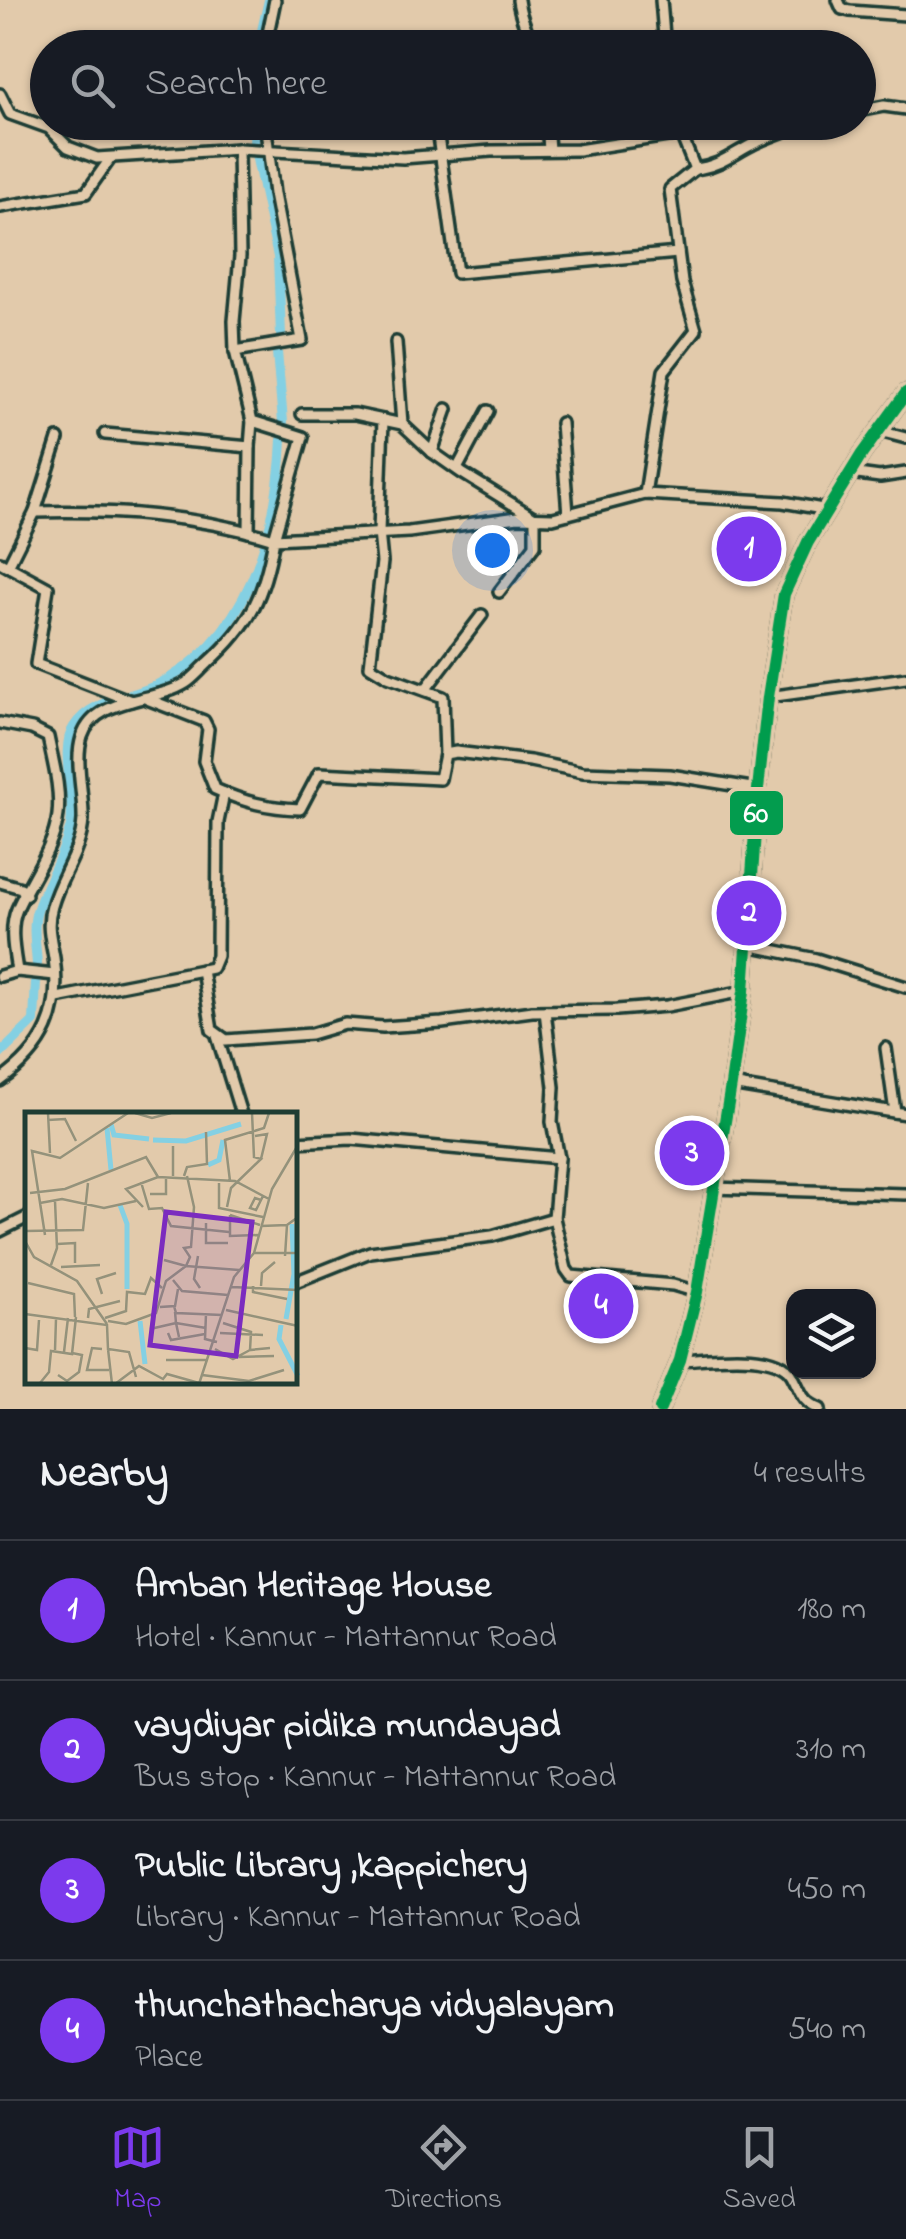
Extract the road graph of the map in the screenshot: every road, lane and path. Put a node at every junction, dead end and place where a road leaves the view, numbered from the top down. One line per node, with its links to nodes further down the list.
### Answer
1 (275, 0): 6 (street)
2 (518, 0): 7 (street)
3 (661, 0): 8 (street)
4 (838, 0): 5 (street)
5 (906, 14)
6 (269, 30)
7 (528, 30)
8 (664, 30)
9 (0, 94): 12 (street)
10 (876, 108): 11 (street)
11 (906, 108)
12 (30, 121)
13 (62, 140): 24 (street)
14 (266, 140): 22 (street)
15 (439, 140): 23 (street)
16 (549, 140): 21 (street)
17 (642, 140): 21 (street)
18 (683, 140): 25 (street)
19 (762, 140): 25 (street)
20 (242, 149): 22 (street); 24 (street); 29 (street)
21 (550, 150): 23 (street)
22 (267, 152): 23 (street); 29 (street)
23 (442, 153): 27 (street)
24 (110, 158): 26 (street)
25 (695, 169): 27 (street)
26 (0, 207)
27 (678, 252): 47 (street)
28 (396, 342): 37 (street)
29 (235, 351): 35 (street)
30 (906, 393): 38 (main road)
31 (447, 409): 43 (street)
32 (488, 411): 44 (street)
33 (302, 414): 34 (street)
34 (383, 420): 37 (street); 53 (street)
35 (252, 421): 42 (street); 54 (street)
36 (562, 422): 50 (street)
37 (402, 424): 43 (street)
38 (878, 431): 40 (street); 45 (main road)
39 (105, 434): 42 (street)
40 (906, 438)
41 (58, 439): 49 (street)
42 (250, 447): 52 (street)
43 (432, 452): 44 (street)
44 (457, 470): 51 (street)
45 (850, 473): 46 (street); 48 (main road)
46 (906, 473)
47 (645, 494): 48 (street); 50 (street)
48 (828, 510): 60 (main road)
49 (35, 512): 52 (street); 55 (street)
50 (568, 514): 51 (street)
51 (535, 518): 53 (street); 56 (street)
52 (249, 532): 54 (street)
53 (379, 532): 54 (street); 59 (street)
54 (273, 539): 61 (street)
55 (4, 564): 62 (street)
56 (499, 592)
57 (482, 614): 59 (street)
58 (906, 678): 60 (street)
59 (425, 690): 64 (street)
60 (768, 697): 65 (main road)
61 (147, 699): 62 (street); 66 (street)
62 (131, 701): 72 (street)
63 (0, 723): 68 (street)
64 (446, 754): 65 (street); 66 (street)
65 (758, 789): 69 (main road)
66 (224, 793): 70 (street)
67 (0, 882): 68 (street)
68 (26, 895): 71 (street)
69 (748, 945): 74 (street); 75 (main road)
70 (202, 970): 76 (street); 78 (street)
71 (17, 971): 72 (street); 73 (street)
72 (56, 975): 76 (street)
73 (0, 976)
74 (906, 987)
75 (744, 991): 77 (street); 81 (main road)
76 (57, 998): 80 (street)
77 (544, 1011): 78 (street); 85 (street)
78 (217, 1036): 82 (street)
79 (886, 1048): 83 (street)
80 (0, 1082)
81 (731, 1085): 83 (street); 86 (main road)
82 (240, 1112)
83 (900, 1113)
84 (298, 1142): 85 (street)
85 (559, 1158): 89 (street)
86 (713, 1188): 87 (street); 92 (main road)
87 (906, 1194)
88 (25, 1218): 90 (street)
89 (554, 1218): 91 (street); 92 (street)
90 (0, 1231)
91 (298, 1281)
92 (697, 1292): 93 (main road)
93 (680, 1360): 94 (main road); 95 (street)
94 (660, 1409)
95 (820, 1409)

